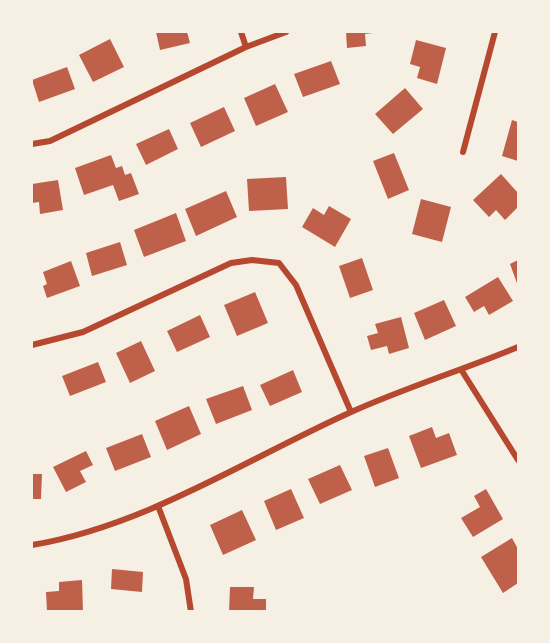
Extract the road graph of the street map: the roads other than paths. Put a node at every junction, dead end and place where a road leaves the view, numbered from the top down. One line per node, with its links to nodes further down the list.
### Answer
1 (241, 32): 4 (street)
2 (286, 32): 4 (street)
3 (495, 32): 6 (street)
4 (246, 46): 5 (street)
5 (32, 144)
6 (463, 152)
7 (32, 345): 10 (street)
8 (519, 347): 9 (street)
9 (462, 371): 10 (street); 11 (street)
10 (351, 412): 12 (street)
11 (519, 460)
12 (158, 506): 13 (street); 14 (street)
13 (32, 545)
14 (191, 612)

